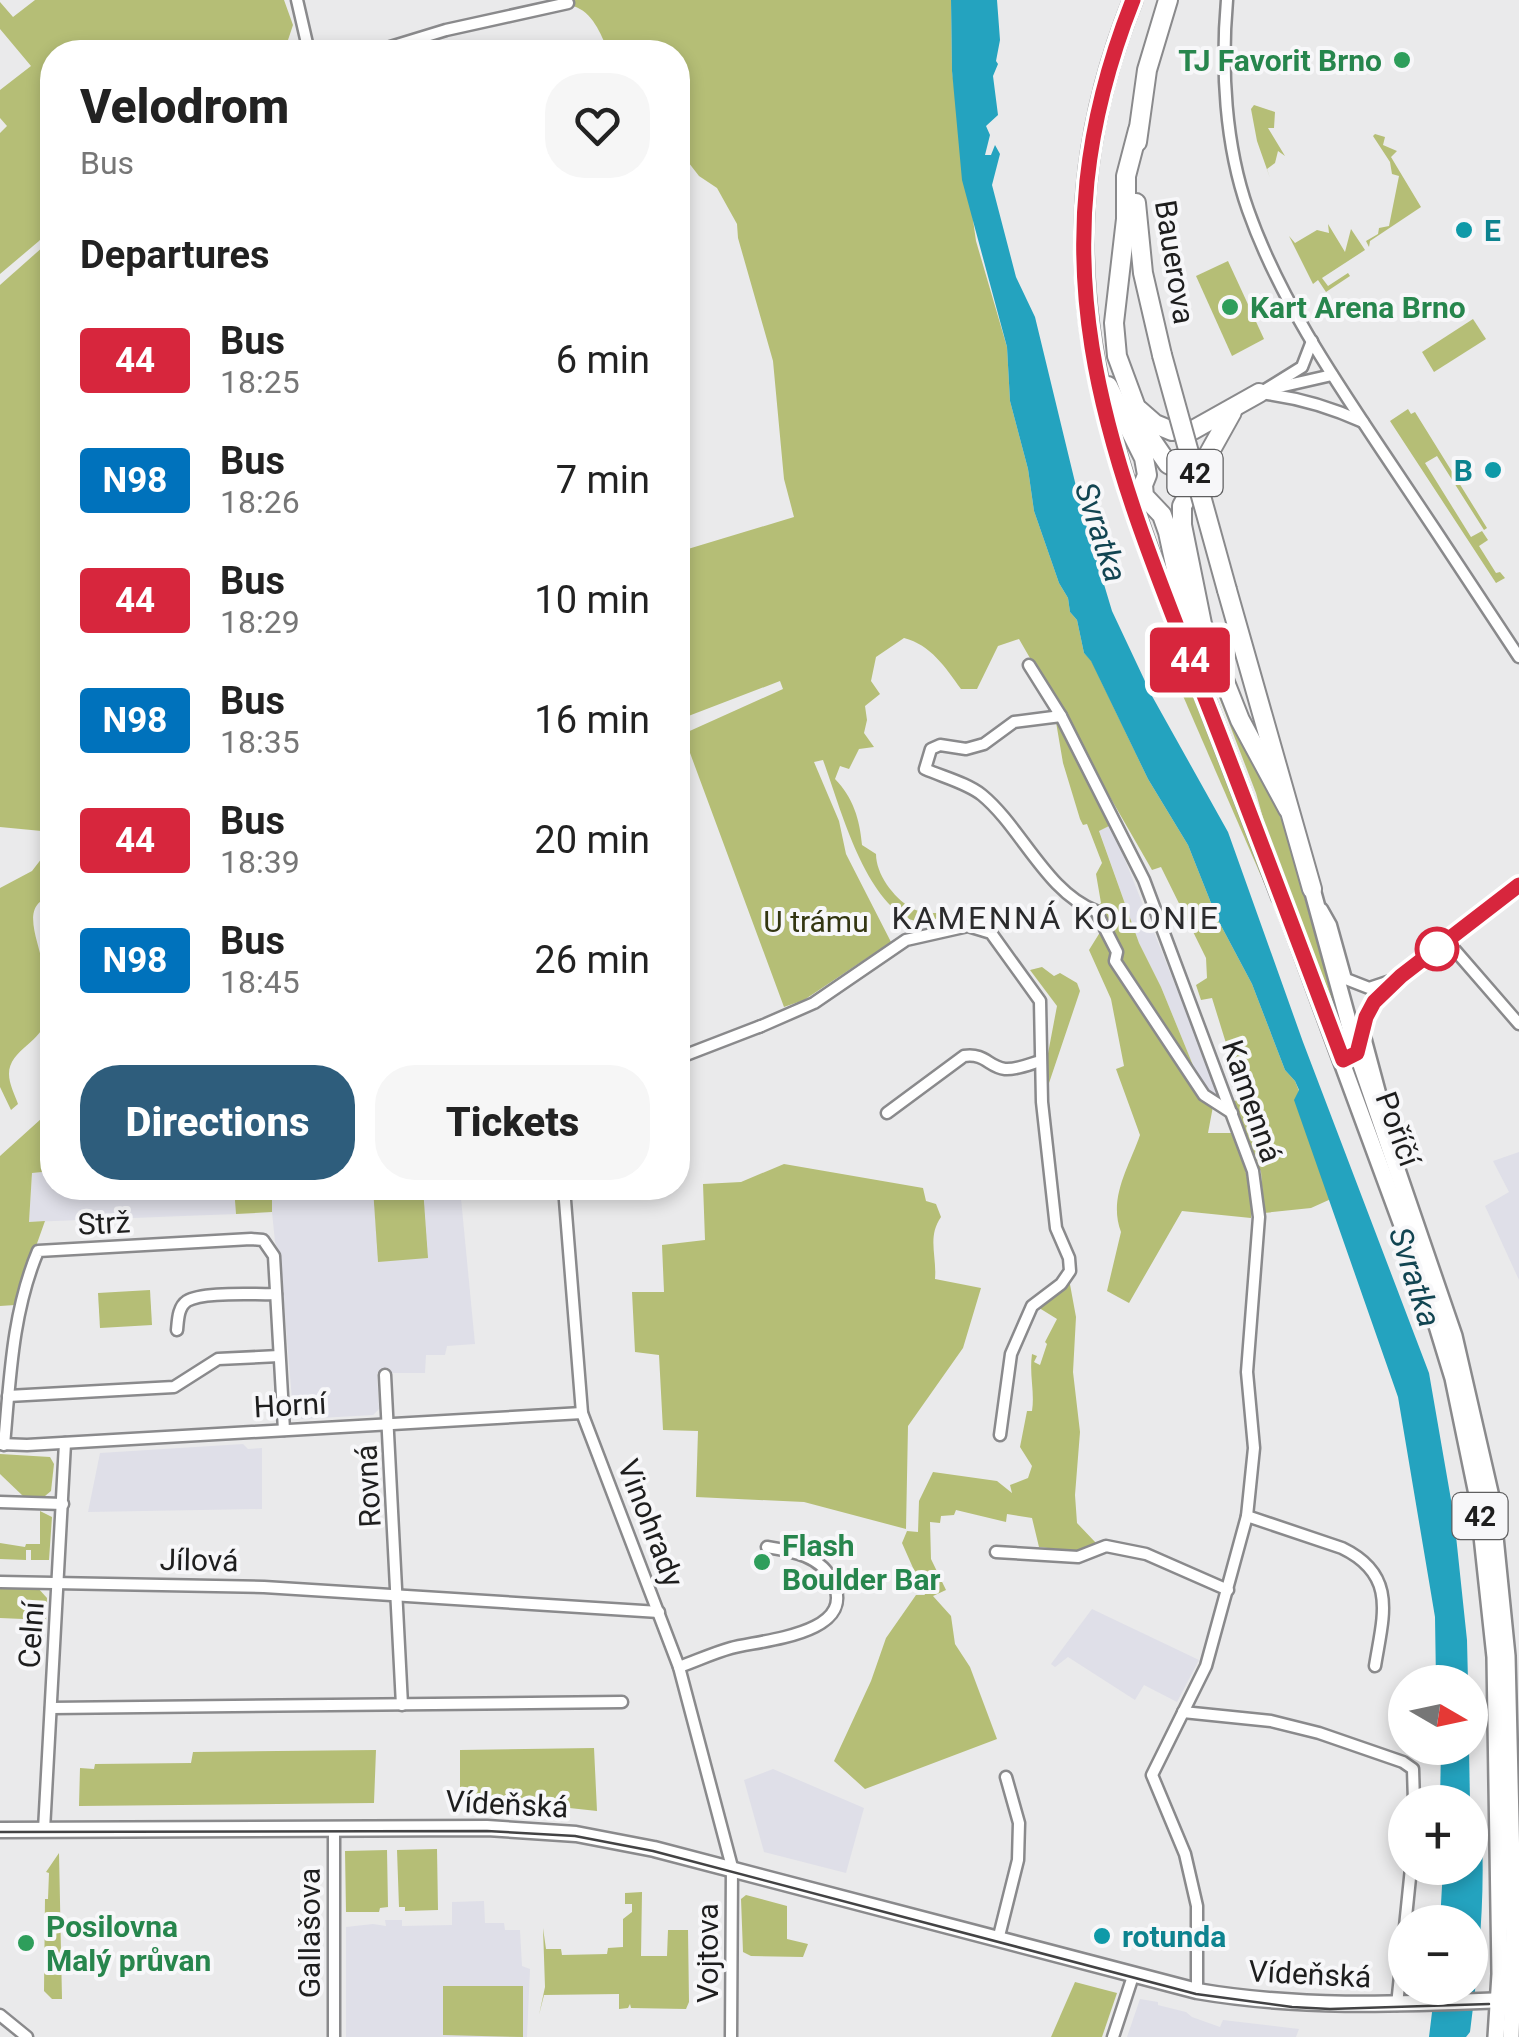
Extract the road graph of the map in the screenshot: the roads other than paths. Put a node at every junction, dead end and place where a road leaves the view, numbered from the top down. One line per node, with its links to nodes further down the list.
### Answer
1 (297, 0): 6 (street)
2 (1133, 0): 9 (highway, 42)
3 (1168, 0): 8 (highway, Bauerova / 42)
4 (1227, 0): 10 (street)
5 (568, 3): 7 (street)
6 (306, 40)
7 (413, 40)
8 (1138, 130): 13 (highway, 42); 21 (highway, Bauerova / 42, bridge)
9 (1082, 273): 19 (highway, 42); 25 (highway, Poříčí / 42)
10 (1312, 340): 11 (street); 12 (street)
11 (1332, 374): 12 (street); 15 (street)
12 (1259, 393): 14 (highway); 15 (street)
13 (1135, 406): 17 (highway); 19 (highway, 42)
14 (1235, 407): 16 (highway); 18 (highway)
15 (1363, 422): 22 (street)
16 (1193, 430)
17 (1172, 431)
18 (1202, 464)
19 (1147, 475): 20 (highway)
20 (1158, 510): 25 (highway, 42); 26 (highway, 42)
21 (1227, 590): 26 (highway, Poříčí / 42)
22 (1519, 658)
23 (1029, 665): 24 (street, Kamenná)
24 (1061, 716): 36 (street, Kamenná); 36 (street)
25 (1220, 735): 29 (highway, Poříčí / 42)
26 (1288, 809): 28 (highway, Poříčí / 42)
27 (1519, 885): 30 (street, Poříčí)
28 (1312, 889): 31 (street, Poříčí); 37 (main road, Poříčí / 42)
29 (1281, 897): 79 (main road, Poříčí / 42)
30 (1447, 941): 31 (street, Poříčí); 32 (street)
31 (1401, 976): 37 (street, Poříčí)
32 (1519, 1024)
33 (690, 1053): 34 (street)
34 (1040, 1061): 35 (street); 47 (street)
35 (887, 1113)
36 (1232, 1114): 52 (street, Kamenná)
37 (1384, 1130): 60 (main road, Poříčí / 42)
38 (565, 1200): 44 (street, Vinohrady)
39 (276, 1294): 40 (street); 41 (street, Strž); 43 (street, Strž)
40 (178, 1330)
41 (280, 1356): 43 (street); 46 (street, Strž)
42 (386, 1375): 45 (street, Rovná)
43 (8, 1396): 49 (street, Strž)
44 (582, 1413): 45 (street, Horní); 59 (street, Vinohrady)
45 (390, 1424): 46 (street, Horní); 58 (street, Rovná)
46 (284, 1430): 48 (street, Horní)
47 (1000, 1435)
48 (65, 1443): 49 (street, Horní); 51 (street, Celní)
49 (2, 1444)
50 (0, 1502): 51 (street)
51 (62, 1504): 56 (street, Celní)
52 (1247, 1516): 57 (street, Kamenná); 63 (street)
53 (767, 1547): 64 (street)
54 (996, 1552): 57 (street)
55 (0, 1582): 56 (street, Jílová)
56 (60, 1582): 58 (street, Jílová); 67 (street, Celní)
57 (1228, 1590): 68 (street, Kamenná)
58 (398, 1595): 59 (street, Jílová); 66 (street)
59 (659, 1612): 64 (street, Vinohrady)
60 (1506, 1628): 61 (street); 62 (main road, Poříčí / 42)
61 (1519, 1639)
62 (1513, 1656): 76 (main road, Poříčí / 42)
63 (1375, 1666)
64 (679, 1667): 74 (street, Vinohrady)
65 (622, 1702): 66 (street)
66 (402, 1705): 67 (street)
67 (51, 1708): 73 (street, Celní)
68 (1182, 1712): 70 (street); 78 (street, Kamenná)
69 (1006, 1777): 75 (street)
70 (1413, 1785)
71 (334, 1828): 73 (main road, Vídeňská); 74 (main road, Vídeňská); 83 (street, Gallašova)
72 (0, 1830): 73 (main road, Vídeňská)
73 (44, 1830)
74 (732, 1870): 75 (main road, Vídeňská); 84 (street, Vojtova)
75 (998, 1940): 77 (main road, Vídeňská)
76 (1516, 1952): 79 (main road, Poříčí / 42)
77 (1134, 1976): 78 (main road, Vídeňská); 85 (street)
78 (1197, 1992): 80 (main road, Vídeňská)
79 (1508, 2000): 86 (main road, Poříčí / 42); 87 (main road, Poříčí / 42)
80 (1388, 2005)
81 (0, 2015): 82 (street)
82 (27, 2037)
83 (334, 2037)
84 (731, 2037)
85 (1113, 2037)
86 (1496, 2037)
87 (1510, 2037)

